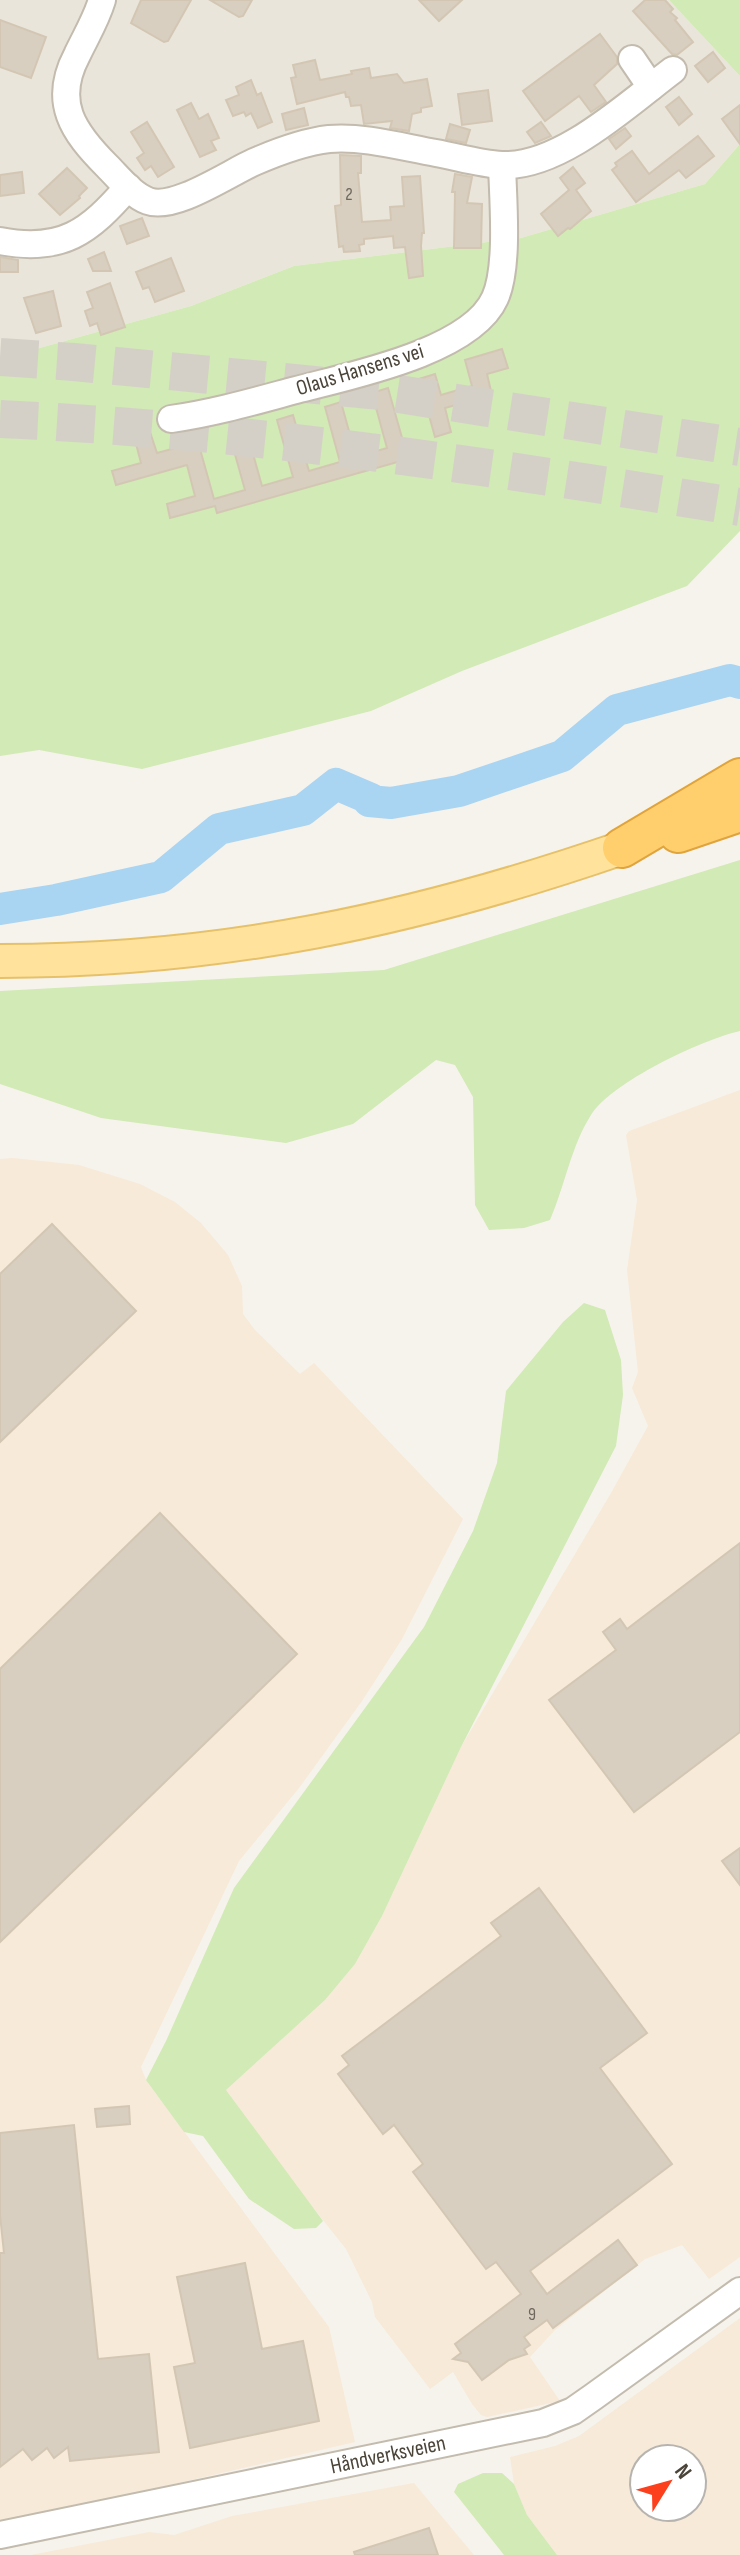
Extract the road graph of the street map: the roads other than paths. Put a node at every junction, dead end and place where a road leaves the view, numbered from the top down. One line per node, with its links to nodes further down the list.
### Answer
1 (102, 0): 6 (street)
2 (632, 59): 4 (street)
3 (673, 70): 4 (street)
4 (651, 87): 5 (street)
5 (502, 165): 6 (street); 8 (street, Olaus Hansens vei)
6 (128, 187): 7 (street)
7 (0, 241)
8 (171, 419)
9 (740, 778): 11 (highway)
10 (740, 812): 11 (highway)
11 (622, 848): 12 (main road)
12 (0, 961)
13 (740, 2291): 14 (street, Håndverksveien)
14 (0, 2535)

